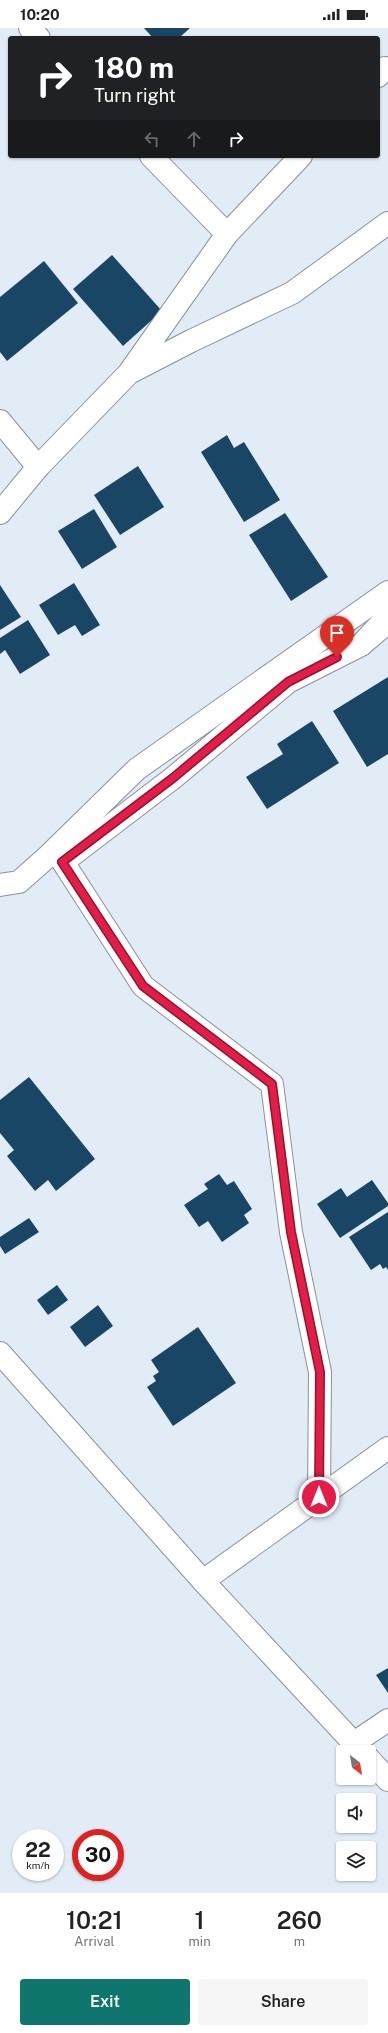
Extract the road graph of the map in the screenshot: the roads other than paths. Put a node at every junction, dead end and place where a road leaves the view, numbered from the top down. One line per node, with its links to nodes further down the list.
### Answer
1 (30, 28): 2 (street)
2 (37, 36)
3 (154, 158): 6 (street)
4 (300, 158): 6 (street)
5 (388, 223): 7 (street)
6 (227, 234): 7 (street)
7 (129, 373): 9 (street)
8 (0, 421): 9 (street)
9 (38, 467): 10 (street)
10 (0, 513)
11 (387, 601): 13 (street); 14 (street)
12 (388, 622): 13 (street)
13 (361, 645): 17 (street)
14 (0, 885)
15 (0, 1353): 18 (street)
16 (388, 1448): 17 (street)
17 (319, 1497): 18 (street)
18 (203, 1581): 20 (street)
19 (388, 1720): 21 (street)
20 (355, 1745)
21 (361, 1745)
22 (376, 1767): 23 (street)
23 (388, 1780)

